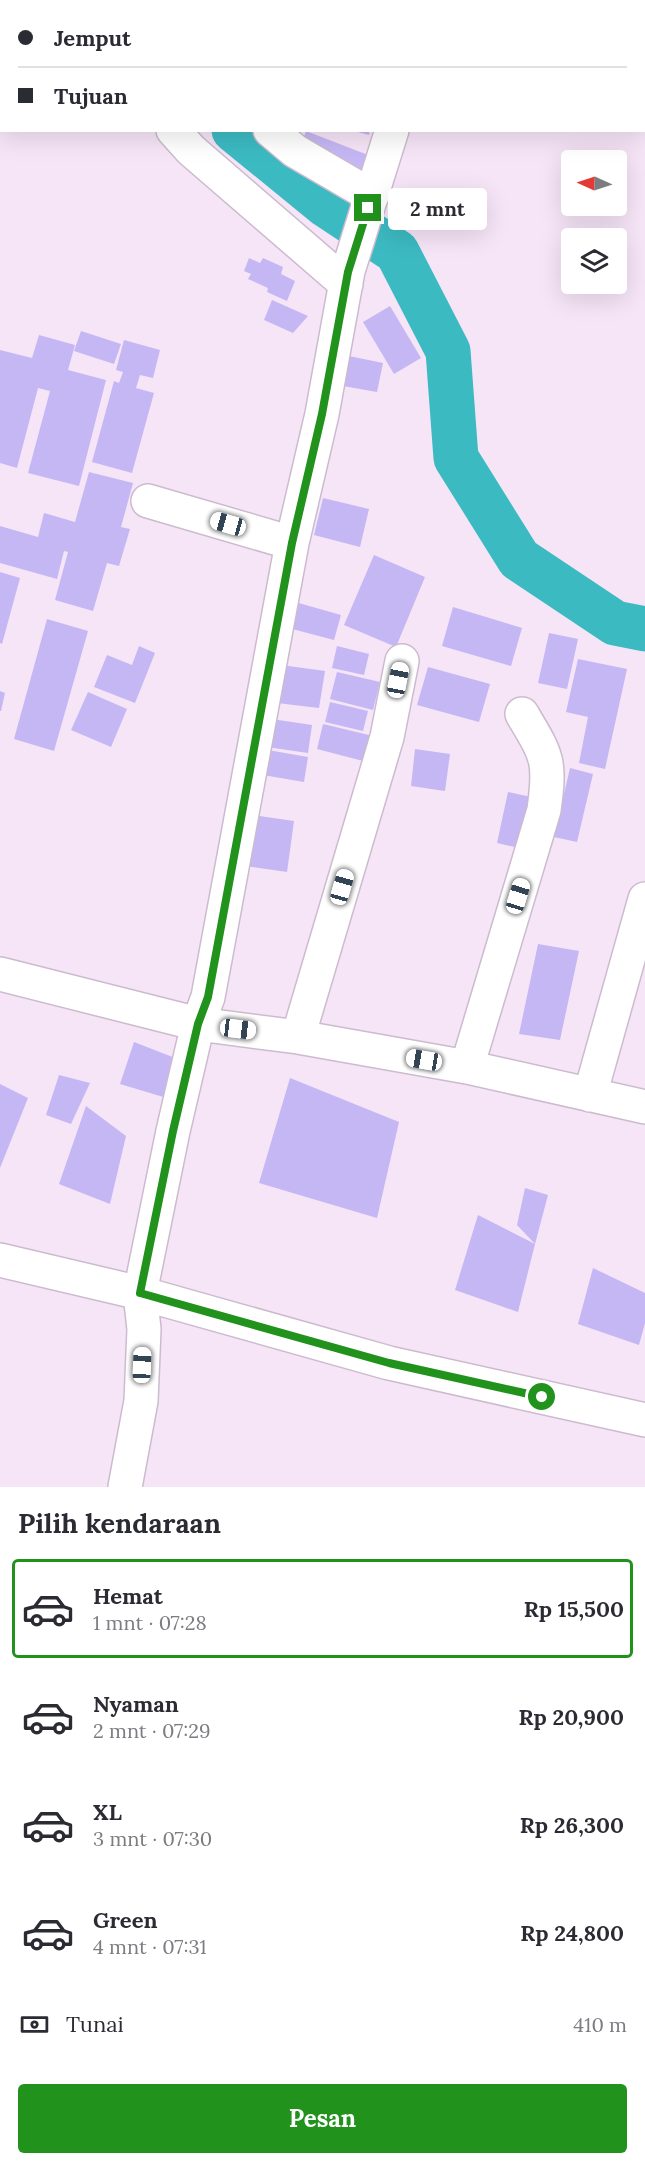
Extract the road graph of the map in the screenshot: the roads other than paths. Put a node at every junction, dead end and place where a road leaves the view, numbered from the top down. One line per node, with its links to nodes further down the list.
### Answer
1 (174, 132): 5 (street)
2 (272, 132): 4 (street)
3 (391, 132): 4 (street)
4 (370, 202): 5 (street)
5 (347, 278): 7 (street)
6 (148, 501): 7 (street)
7 (292, 543): 12 (street)
8 (402, 661): 13 (street)
9 (522, 714): 14 (street)
10 (645, 899): 15 (street)
11 (0, 974): 12 (street)
12 (198, 1024): 13 (street); 18 (street)
13 (298, 1037): 14 (street)
14 (467, 1067): 15 (street)
15 (590, 1095): 16 (street)
16 (645, 1107)
17 (0, 1260): 18 (street)
18 (140, 1293): 19 (street); 20 (street)
19 (645, 1420)
20 (125, 1487)

